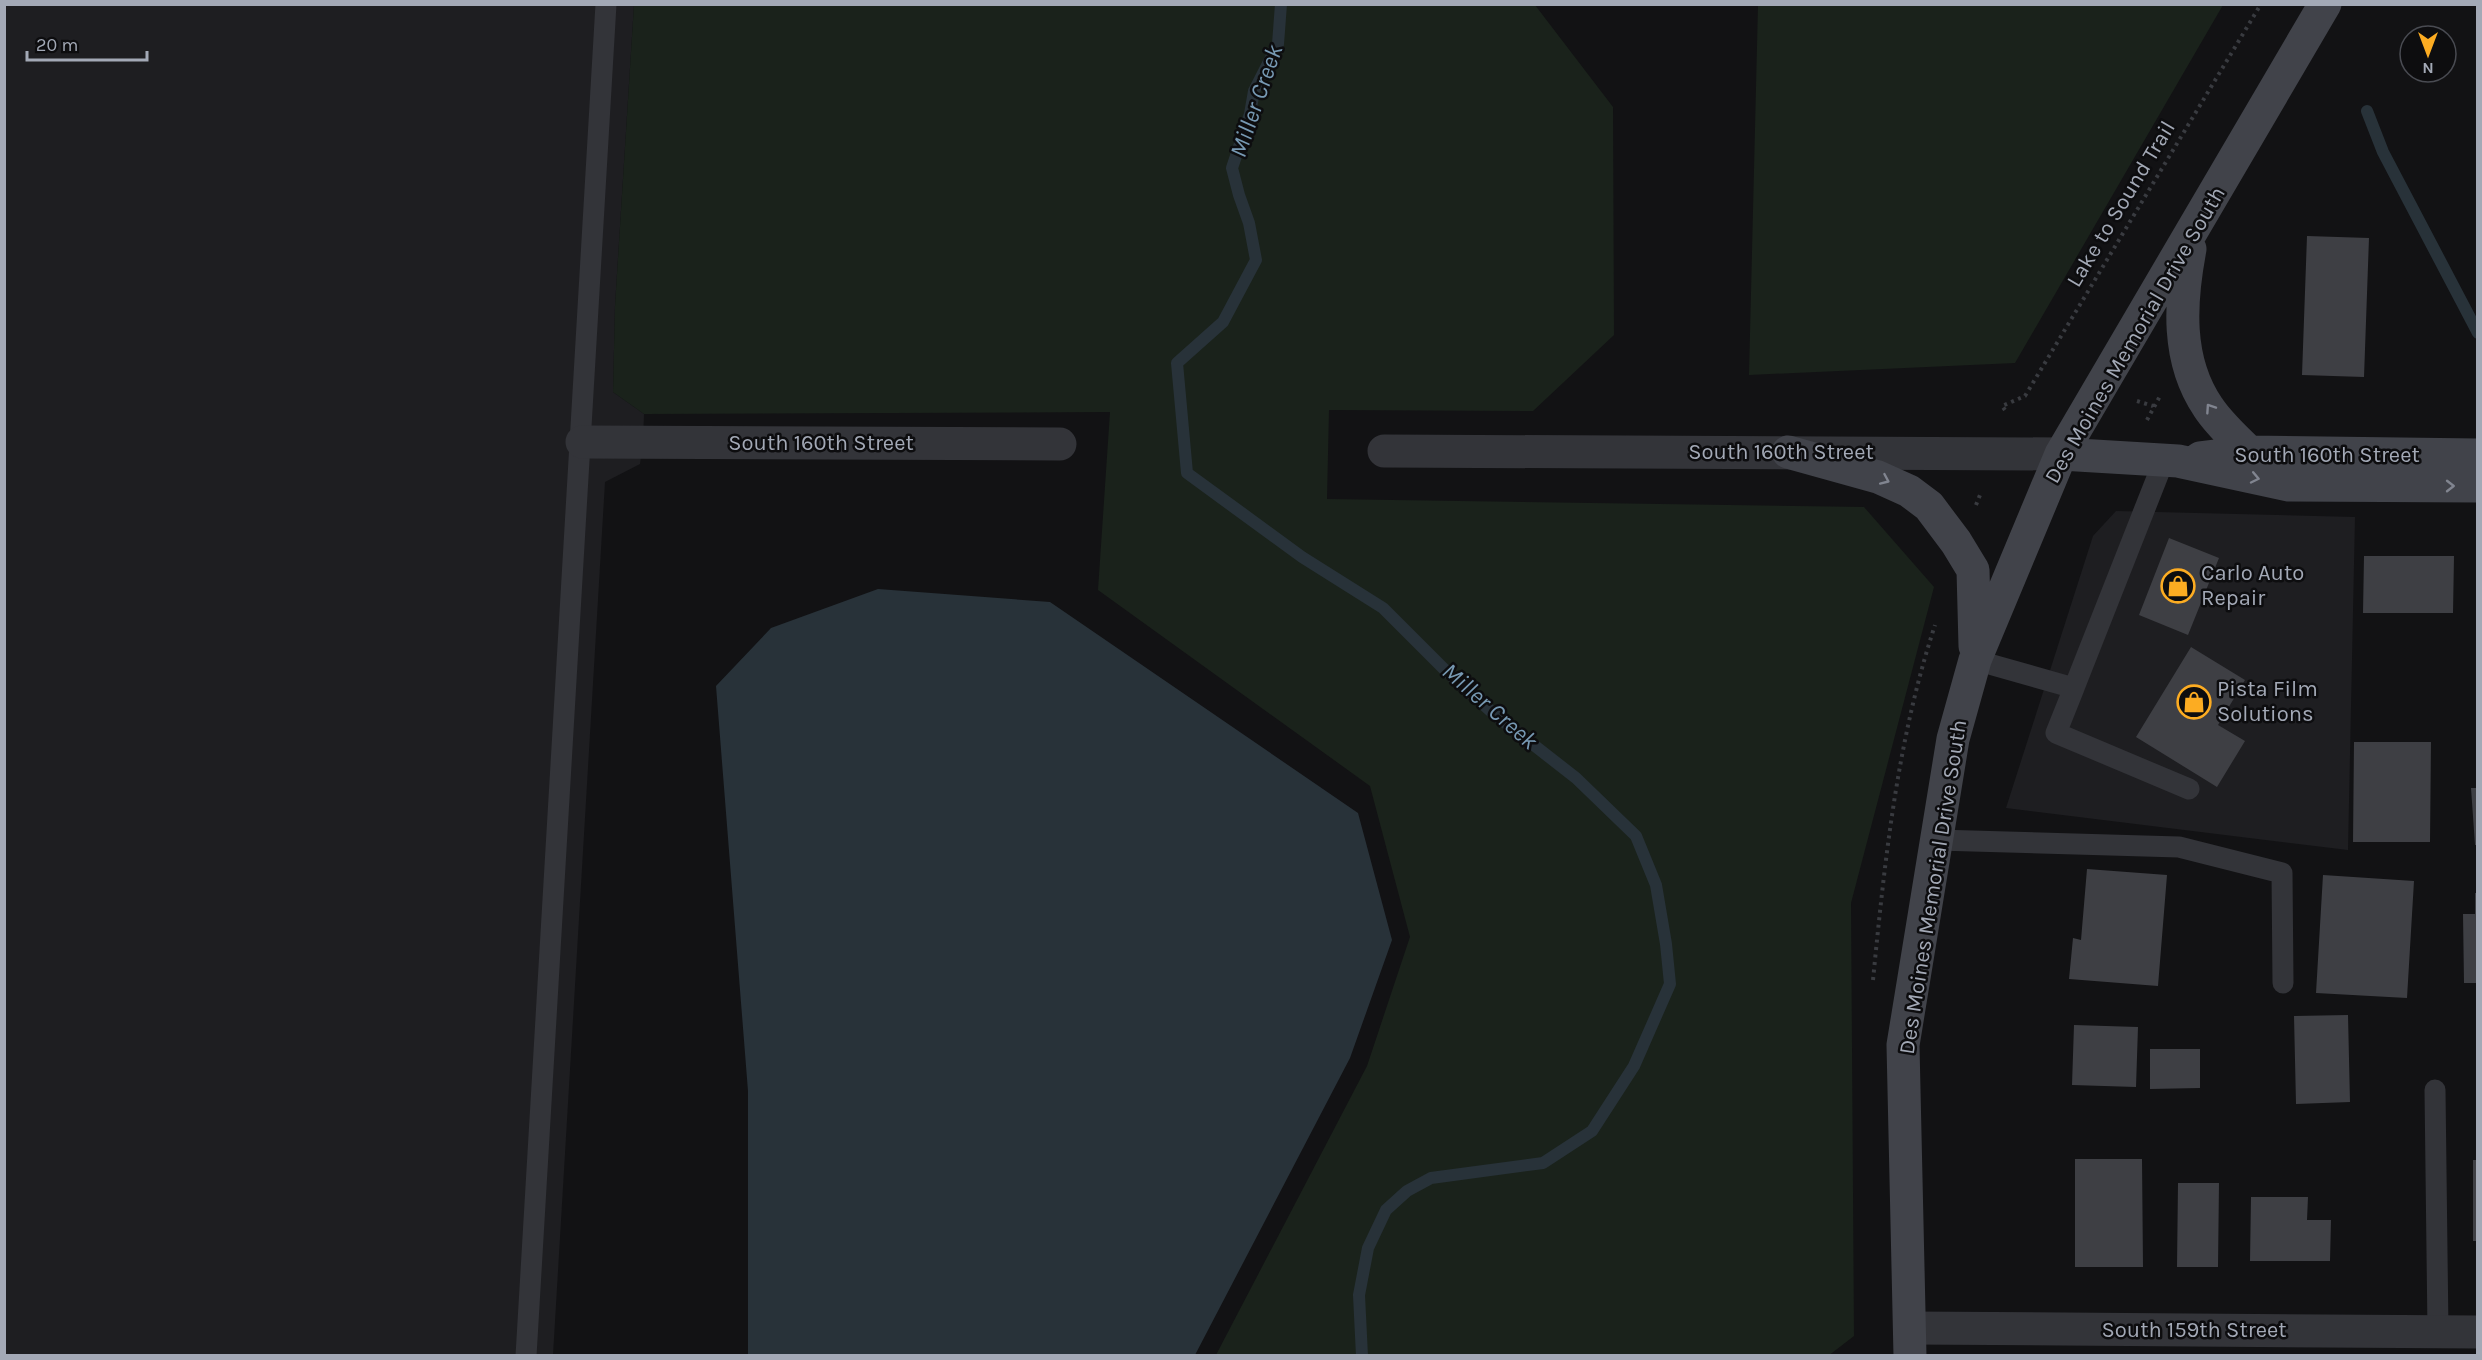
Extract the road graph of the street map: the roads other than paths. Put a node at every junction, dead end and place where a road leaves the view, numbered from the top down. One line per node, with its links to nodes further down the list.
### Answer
1 (606, 4): 4 (lane)
2 (2325, 4): 3 (main road, Des Moines Memorial Drive South)
3 (2195, 227): 8 (main road, one-way to 3); 9 (main road, Des Moines Memorial Drive South)
4 (582, 442): 5 (street, South 160th Street); 22 (lane)
5 (1060, 444)
6 (1384, 451): 7 (street, South 160th Street)
7 (1788, 452): 9 (street, South 160th Street); 13 (main road, one-way to 13)
8 (2248, 452): 10 (main road, South 160th Street); 11 (main road, South 160th Street)
9 (2061, 454): 11 (main road, South 160th Street); 13 (main road, Des Moines Memorial Drive South)
10 (2478, 454)
11 (2171, 461): 12 (main road, South 160th Street, one-way to 12); 14 (lane)
12 (2478, 486)
13 (1975, 660): 14 (lane); 16 (main road, Des Moines Memorial Drive South)
14 (2074, 688): 15 (lane)
15 (2189, 789)
16 (1937, 840): 17 (lane); 20 (main road, Des Moines Memorial Drive South)
17 (2283, 983)
18 (2435, 1090): 21 (lane)
19 (2478, 1332): 21 (street, South 159th Street)
20 (1910, 1342): 21 (street, South 159th Street)
21 (2438, 1344)
22 (526, 1356)

